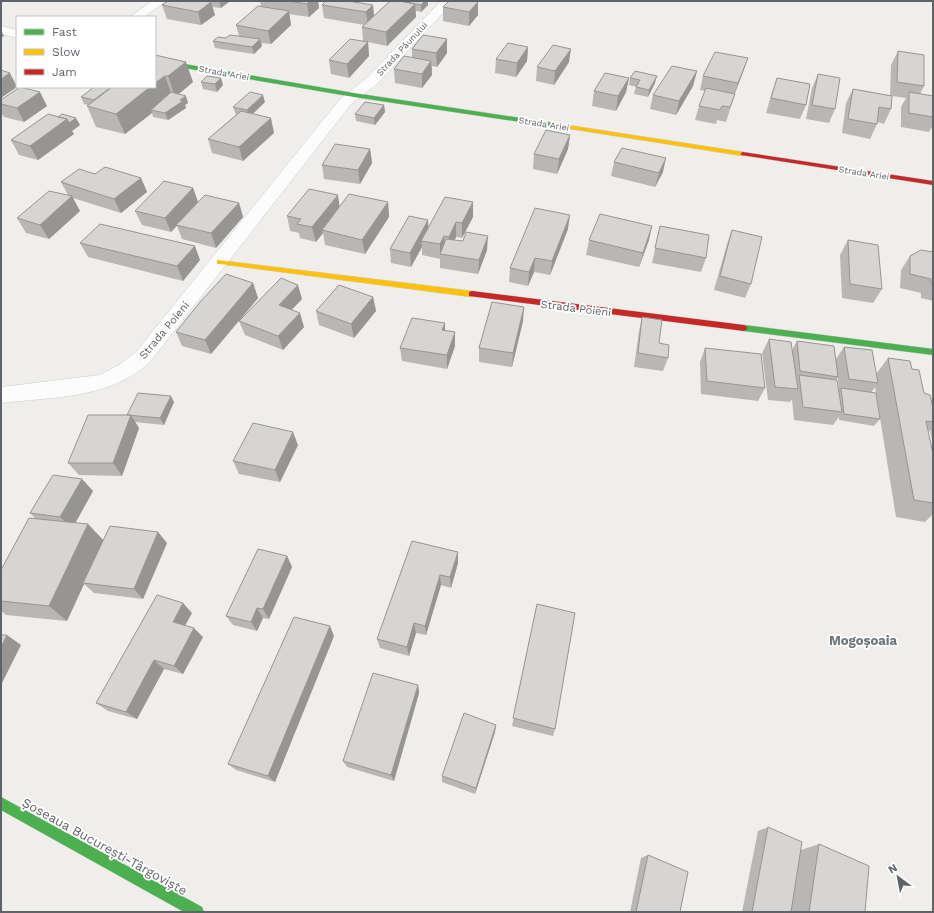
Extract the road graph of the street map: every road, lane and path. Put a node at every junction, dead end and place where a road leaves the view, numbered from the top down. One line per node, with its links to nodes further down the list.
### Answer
1 (160, 1): 3 (street)
2 (448, 1): 7 (street, Strada Păunului)
3 (138, 16)
4 (1, 30): 5 (street)
5 (16, 34)
6 (156, 61): 7 (street, Strada Ariei)
7 (354, 95): 8 (street, Strada Ariei); 9 (street, Strada Poieni)
8 (933, 184)
9 (220, 262): 10 (street, Strada Poieni); 11 (street, Strada Poieni)
10 (933, 352)
11 (1, 395)
12 (1, 804): 13 (street, Șoseaua București-Târgoviște)
13 (197, 912)

